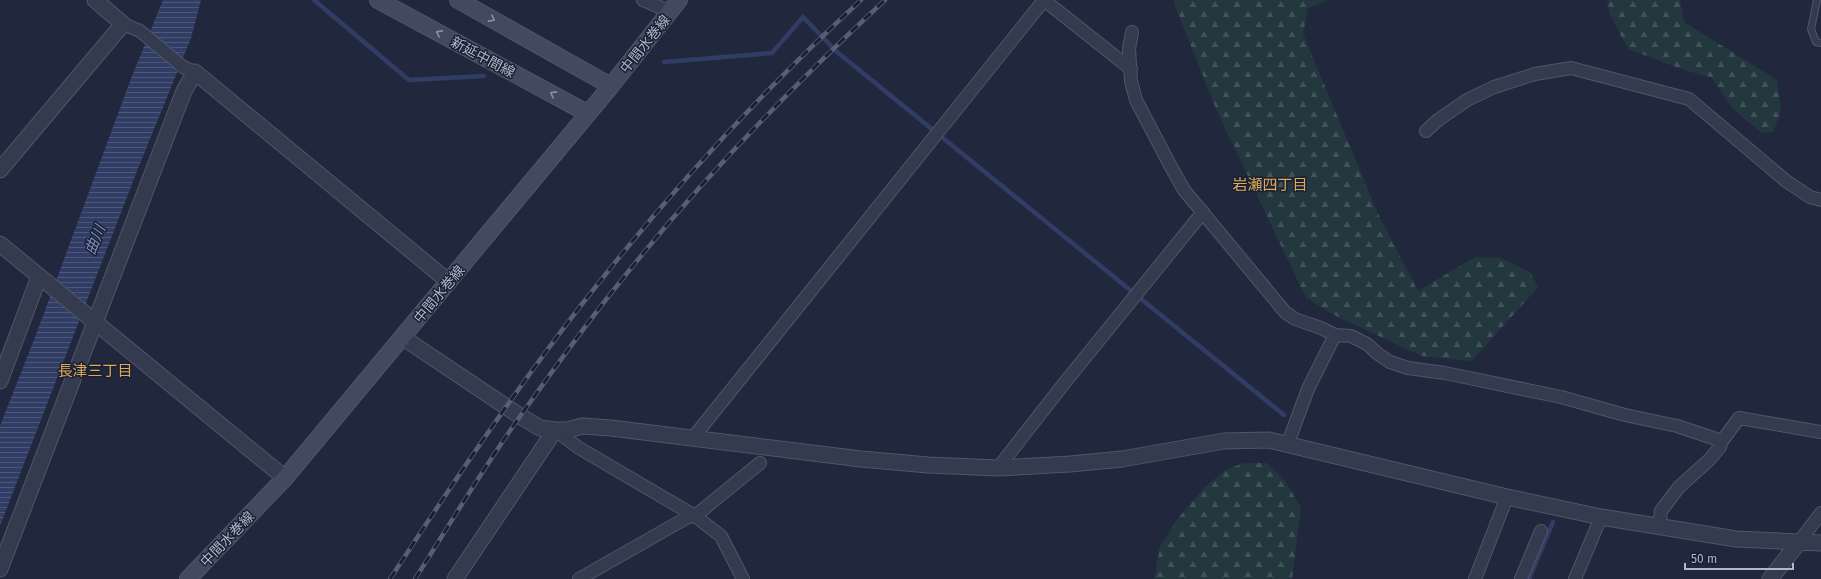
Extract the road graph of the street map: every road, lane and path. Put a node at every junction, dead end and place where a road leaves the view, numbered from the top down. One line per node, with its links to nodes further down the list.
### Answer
1 (95, 0): 8 (street)
2 (378, 0): 14 (main road, 新延中間線, one-way to 2)
3 (458, 0): 13 (main road, one-way to 13)
4 (643, 0): 7 (street)
5 (1044, 0): 11 (street); 28 (street)
6 (1817, 0): 10 (lane)
7 (675, 6): 13 (main road, 中間水巻線)
8 (123, 24): 12 (street); 16 (street)
9 (1132, 32): 11 (street)
10 (1821, 43)
11 (1131, 69): 18 (street)
12 (189, 70): 21 (street); 22 (street)
13 (611, 86): 14 (main road, 中間水巻線)
14 (587, 113): 21 (main road, 中間水巻線)
15 (1426, 131): 17 (street)
16 (0, 170)
17 (1821, 200)
18 (1203, 212): 23 (street); 32 (street)
19 (0, 244): 20 (street)
20 (44, 281): 22 (street); 25 (street)
21 (449, 282): 24 (main road, 中間水巻線)
22 (92, 319): 33 (street); 42 (street)
23 (1335, 336): 29 (street); 30 (street)
24 (402, 337): 26 (street); 33 (main road, 中間水巻線)
25 (0, 382)
26 (555, 430): 28 (street); 36 (street); 44 (street)
27 (1821, 432): 29 (street)
28 (692, 439): 32 (street)
29 (1722, 441): 38 (street)
30 (1288, 443): 32 (street); 34 (street)
31 (760, 463): 36 (street)
32 (998, 468)
33 (285, 478): 43 (main road, 中間水巻線)
34 (1507, 497): 37 (street); 47 (street)
35 (1821, 513): 40 (street)
36 (695, 516): 45 (street); 46 (street)
37 (1601, 517): 38 (street); 49 (street)
38 (1659, 526): 40 (street)
39 (1541, 531): 48 (street)
40 (1799, 542): 41 (street); 50 (street)
41 (1821, 543)
42 (0, 569)
43 (188, 579)
44 (454, 579)
45 (579, 579)
46 (744, 579)
47 (1475, 579)
48 (1521, 579)
49 (1575, 579)
50 (1770, 579)

